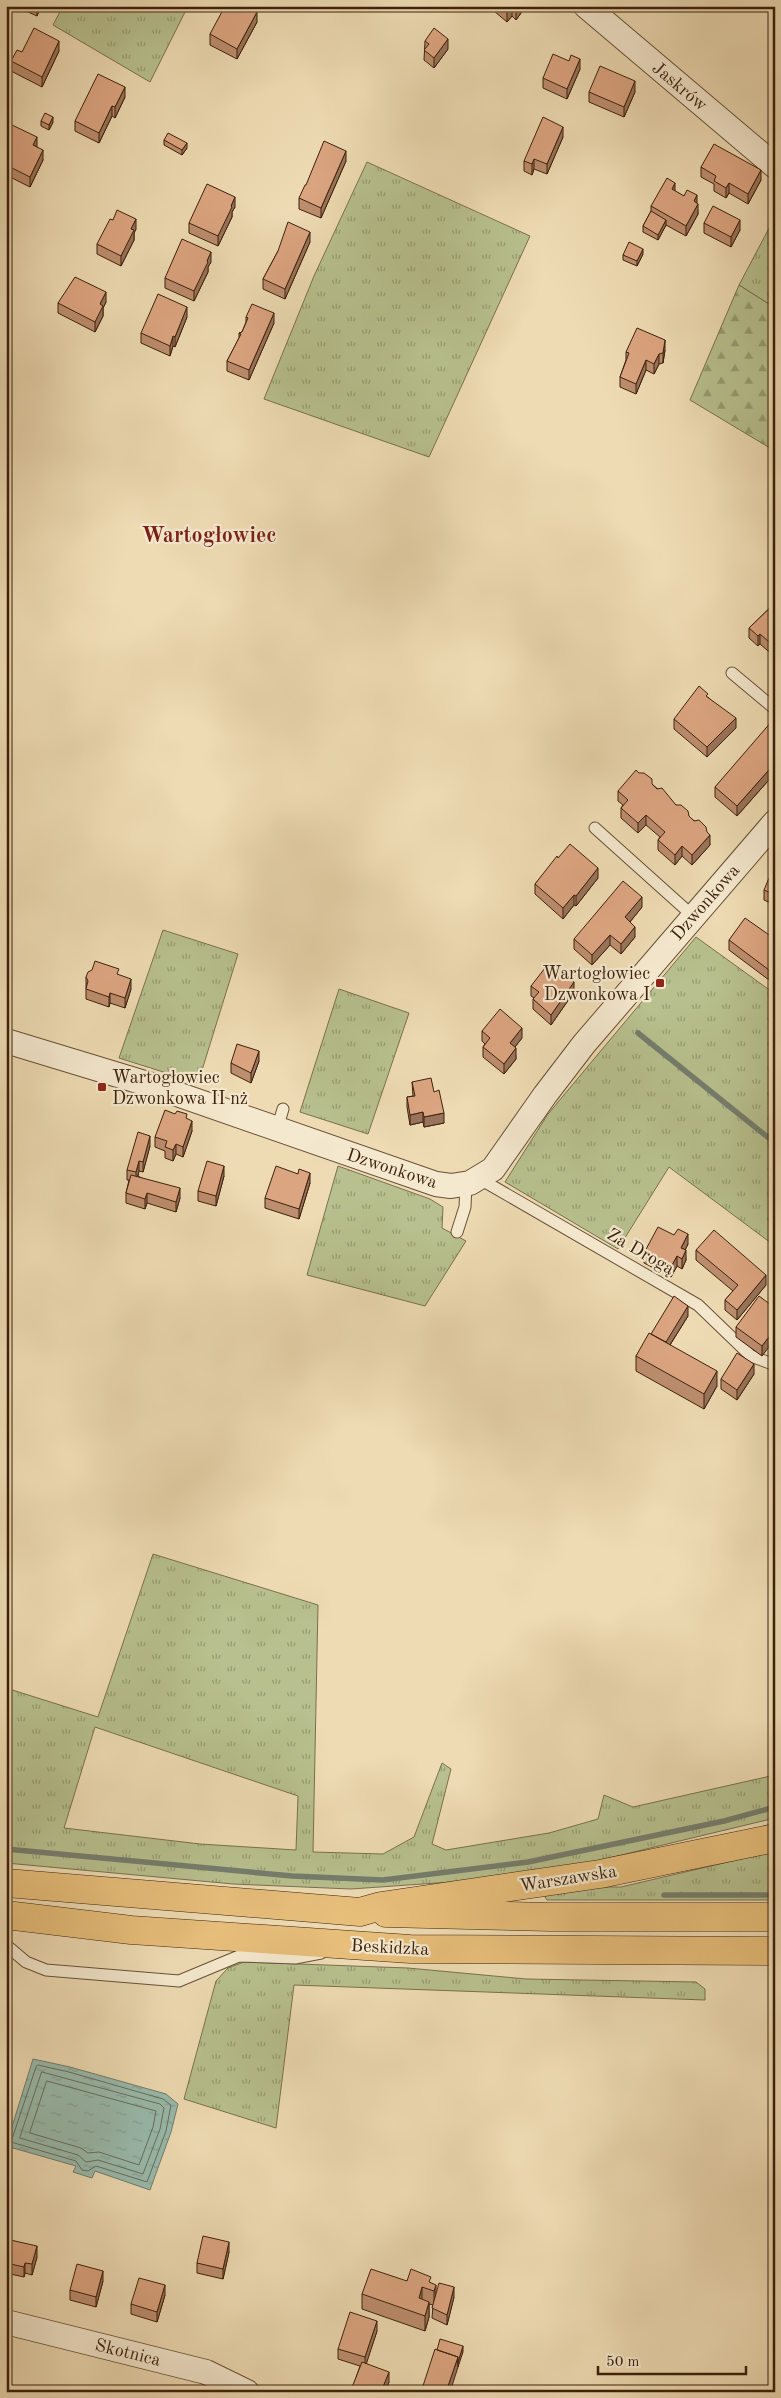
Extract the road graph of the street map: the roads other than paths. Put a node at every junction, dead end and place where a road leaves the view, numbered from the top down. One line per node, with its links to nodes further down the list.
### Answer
1 (586, 6): 2 (street, Jaskrów)
2 (775, 166)
3 (732, 673): 4 (lane)
4 (775, 709)
5 (775, 822): 7 (street, Dzwonkowa)
6 (595, 828): 7 (lane)
7 (693, 916): 9 (street, Dzwonkowa)
8 (6, 1041): 9 (street, Dzwonkowa)
9 (473, 1182): 10 (lane); 11 (lane, Za Drogą)
10 (457, 1232)
11 (775, 1365)
12 (775, 1838): 14 (main road, Warszawska)
13 (6, 1883): 14 (main road, Beskidzka)
14 (360, 1912): 16 (main road, Beskidzka)
15 (6, 1915): 18 (main road, Beskidzka)
16 (775, 1917)
17 (6, 1945): 18 (lane)
18 (354, 1946): 19 (main road, Beskidzka)
19 (775, 1951)
20 (6, 2322): 21 (street, Skotnica)
21 (248, 2392)

